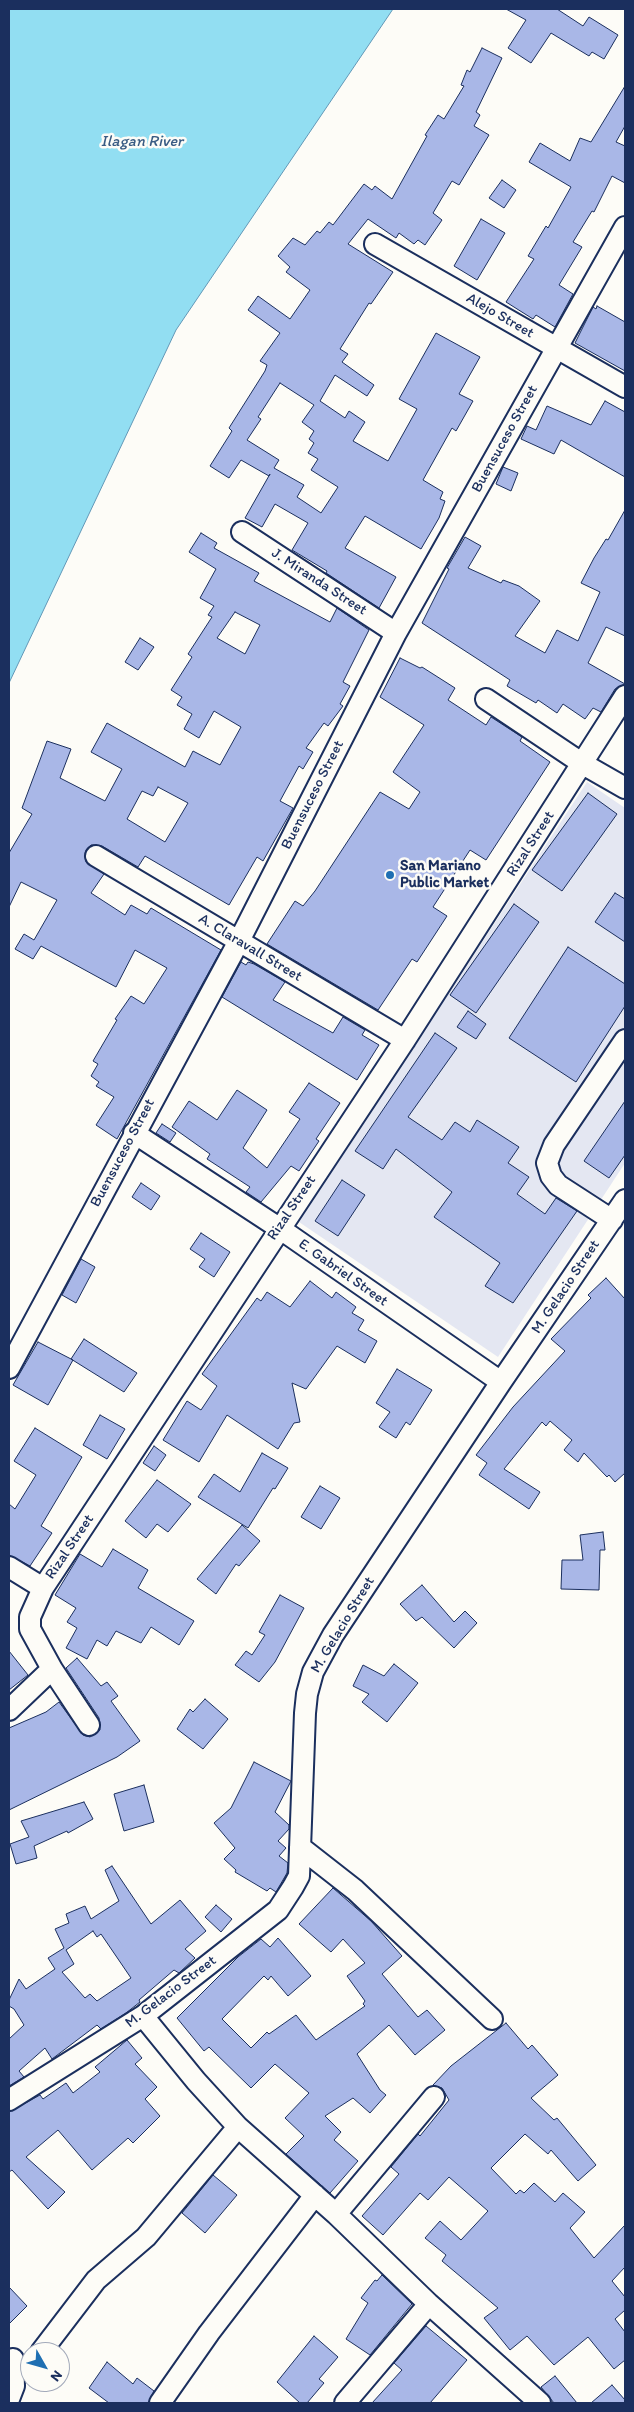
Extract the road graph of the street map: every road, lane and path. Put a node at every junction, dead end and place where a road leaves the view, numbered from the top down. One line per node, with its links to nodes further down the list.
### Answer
1 (625, 227): 3 (street, Buensuceso Street)
2 (375, 244): 3 (street, Alejo Street)
3 (556, 348): 4 (street, Alejo Street); 6 (street, Buensuceso Street)
4 (625, 387)
5 (242, 532): 6 (street, J. Miranda Street)
6 (396, 632): 12 (street, Buensuceso Street)
7 (625, 696): 9 (street, Rizal Street)
8 (486, 699): 9 (street)
9 (582, 764): 10 (street); 13 (street, Rizal Street)
10 (625, 788)
11 (96, 856): 12 (street, A. Claravall Street)
12 (238, 941): 13 (street, A. Claravall Street); 15 (street, Buensuceso Street)
13 (405, 1040): 18 (street, Rizal Street)
14 (625, 1040): 17 (street)
15 (134, 1133): 18 (street, E. Gabriel Street); 19 (street, Buensuceso Street)
16 (625, 1202): 17 (street, M. Gelacio Street)
17 (612, 1220): 20 (street, M. Gelacio Street)
18 (279, 1228): 20 (street, E. Gabriel Street); 22 (street, Rizal Street)
19 (9, 1368)
20 (501, 1382): 26 (street, M. Gelacio Street)
21 (9, 1567): 22 (street)
22 (43, 1588): 23 (street, Rizal Street)
23 (52, 1669): 24 (street); 25 (street, Rizal Street)
24 (9, 1710)
25 (89, 1725)
26 (300, 1847): 27 (street, M. Gelacio Street); 28 (street)
27 (143, 2016): 30 (street, M. Gelacio Street); 31 (street)
28 (492, 2019)
29 (434, 2097): 33 (street)
30 (9, 2100)
31 (238, 2127): 32 (street); 35 (street)
32 (315, 2195): 33 (street); 38 (street)
33 (336, 2214): 34 (street)
34 (429, 2304): 39 (street); 40 (street)
35 (49, 2342)
36 (17, 2358): 37 (street)
37 (9, 2399)
38 (160, 2403)
39 (344, 2403)
40 (540, 2403)

